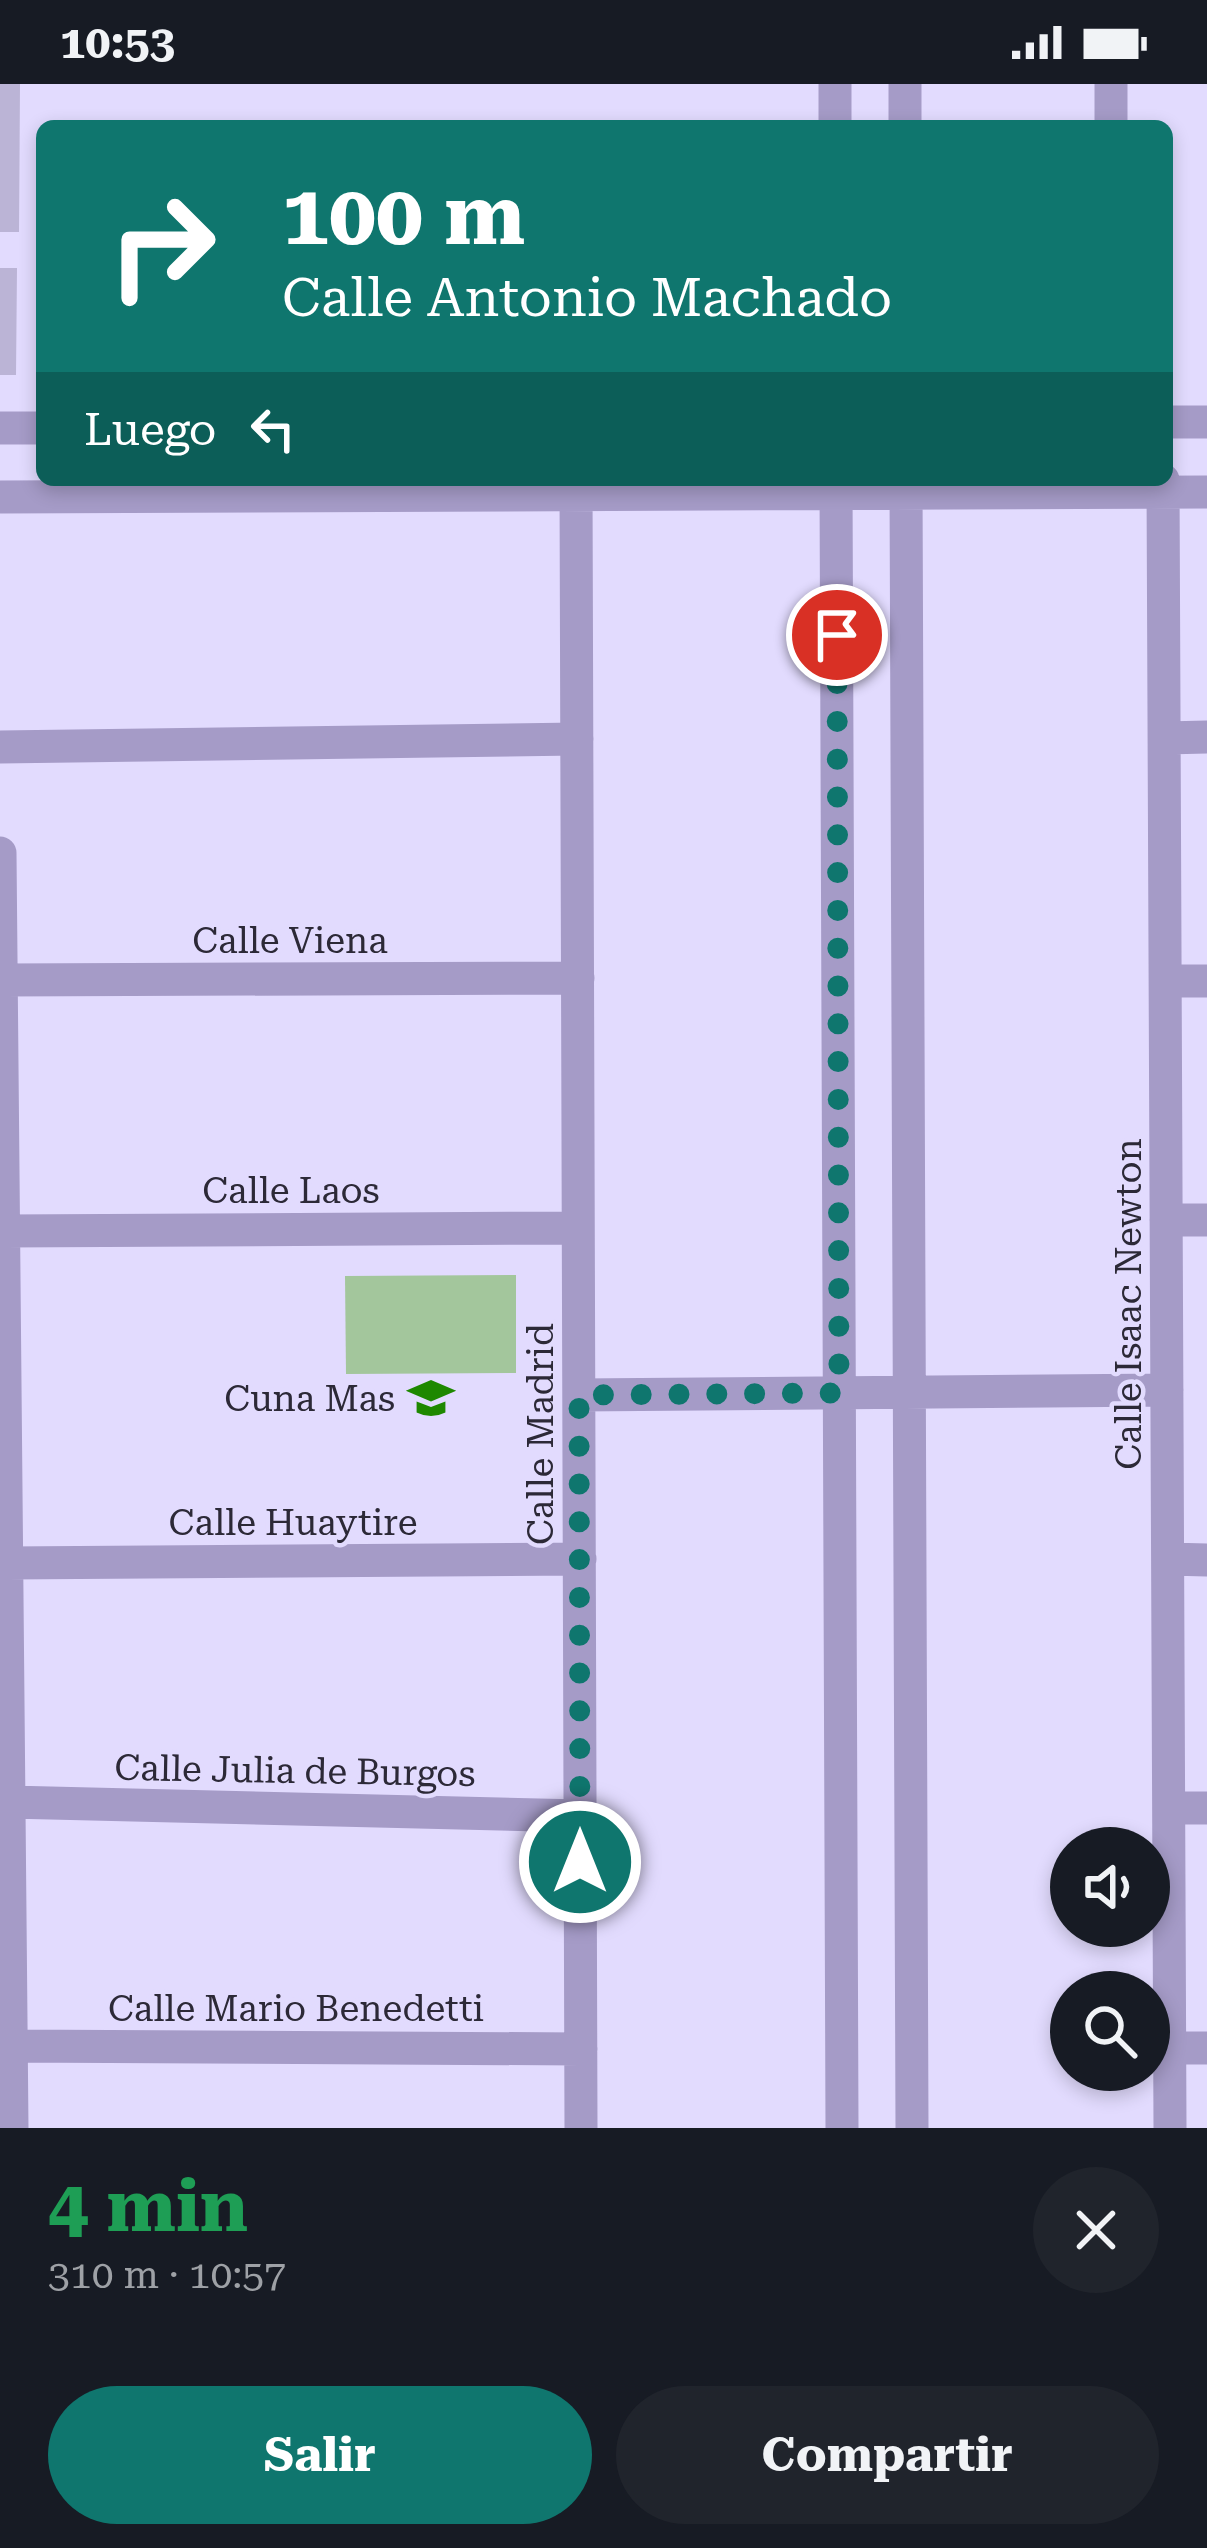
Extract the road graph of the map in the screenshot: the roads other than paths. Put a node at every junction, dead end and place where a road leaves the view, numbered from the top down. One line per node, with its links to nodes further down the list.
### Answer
1 (835, 84): 4 (street)
2 (904, 84): 5 (street)
3 (1111, 84): 6 (street)
4 (835, 120)
5 (905, 120)
6 (1111, 120)
7 (1173, 422): 8 (street)
8 (1207, 422)
9 (0, 428): 10 (street)
10 (36, 428)
11 (1163, 486): 14 (street); 15 (street); 17 (street, Calle Isaac Newton)
12 (576, 487): 13 (street); 16 (street); 19 (street, Calle Madrid)
13 (836, 487): 14 (street); 31 (street)
14 (906, 487): 32 (street)
15 (1207, 492)
16 (0, 497)
17 (1165, 737): 18 (street); 24 (street, Calle Isaac Newton)
18 (1207, 737)
19 (577, 740): 20 (street); 22 (street, Calle Madrid)
20 (0, 747)
21 (0, 854): 23 (street)
22 (578, 978): 23 (street, Calle Viena); 28 (street, Calle Madrid)
23 (2, 980): 29 (street)
24 (1166, 980): 25 (street); 26 (street, Calle Isaac Newton)
25 (1207, 981)
26 (1166, 1220): 27 (street); 30 (street, Calle Isaac Newton)
27 (1207, 1220)
28 (578, 1228): 29 (street, Calle Laos); 33 (street, Calle Madrid)
29 (4, 1231): 34 (street)
30 (1167, 1390): 32 (street); 36 (street, Calle Isaac Newton)
31 (839, 1393): 32 (street); 33 (street); 51 (street)
32 (909, 1393): 52 (street)
33 (579, 1395): 35 (street, Calle Madrid)
34 (3, 1407): 38 (street)
35 (580, 1558): 38 (street, Calle Huaytire); 42 (street, Calle Madrid)
36 (1168, 1559): 37 (street); 40 (street, Calle Isaac Newton)
37 (1207, 1560)
38 (7, 1563): 39 (street)
39 (9, 1802): 42 (street, Calle Julia de Burgos); 44 (street)
40 (1168, 1808): 41 (street); 43 (street, Calle Isaac Newton)
41 (1207, 1808)
42 (580, 1816): 47 (street, Calle Madrid)
43 (1169, 1971)
44 (11, 2046): 47 (street, Calle Mario Benedetti); 49 (street)
45 (1170, 2048): 46 (street)
46 (1207, 2048)
47 (580, 2049): 50 (street, Calle Madrid)
48 (1170, 2091): 53 (street, Calle Isaac Newton)
49 (12, 2128)
50 (581, 2128)
51 (842, 2128)
52 (912, 2128)
53 (1170, 2128)

